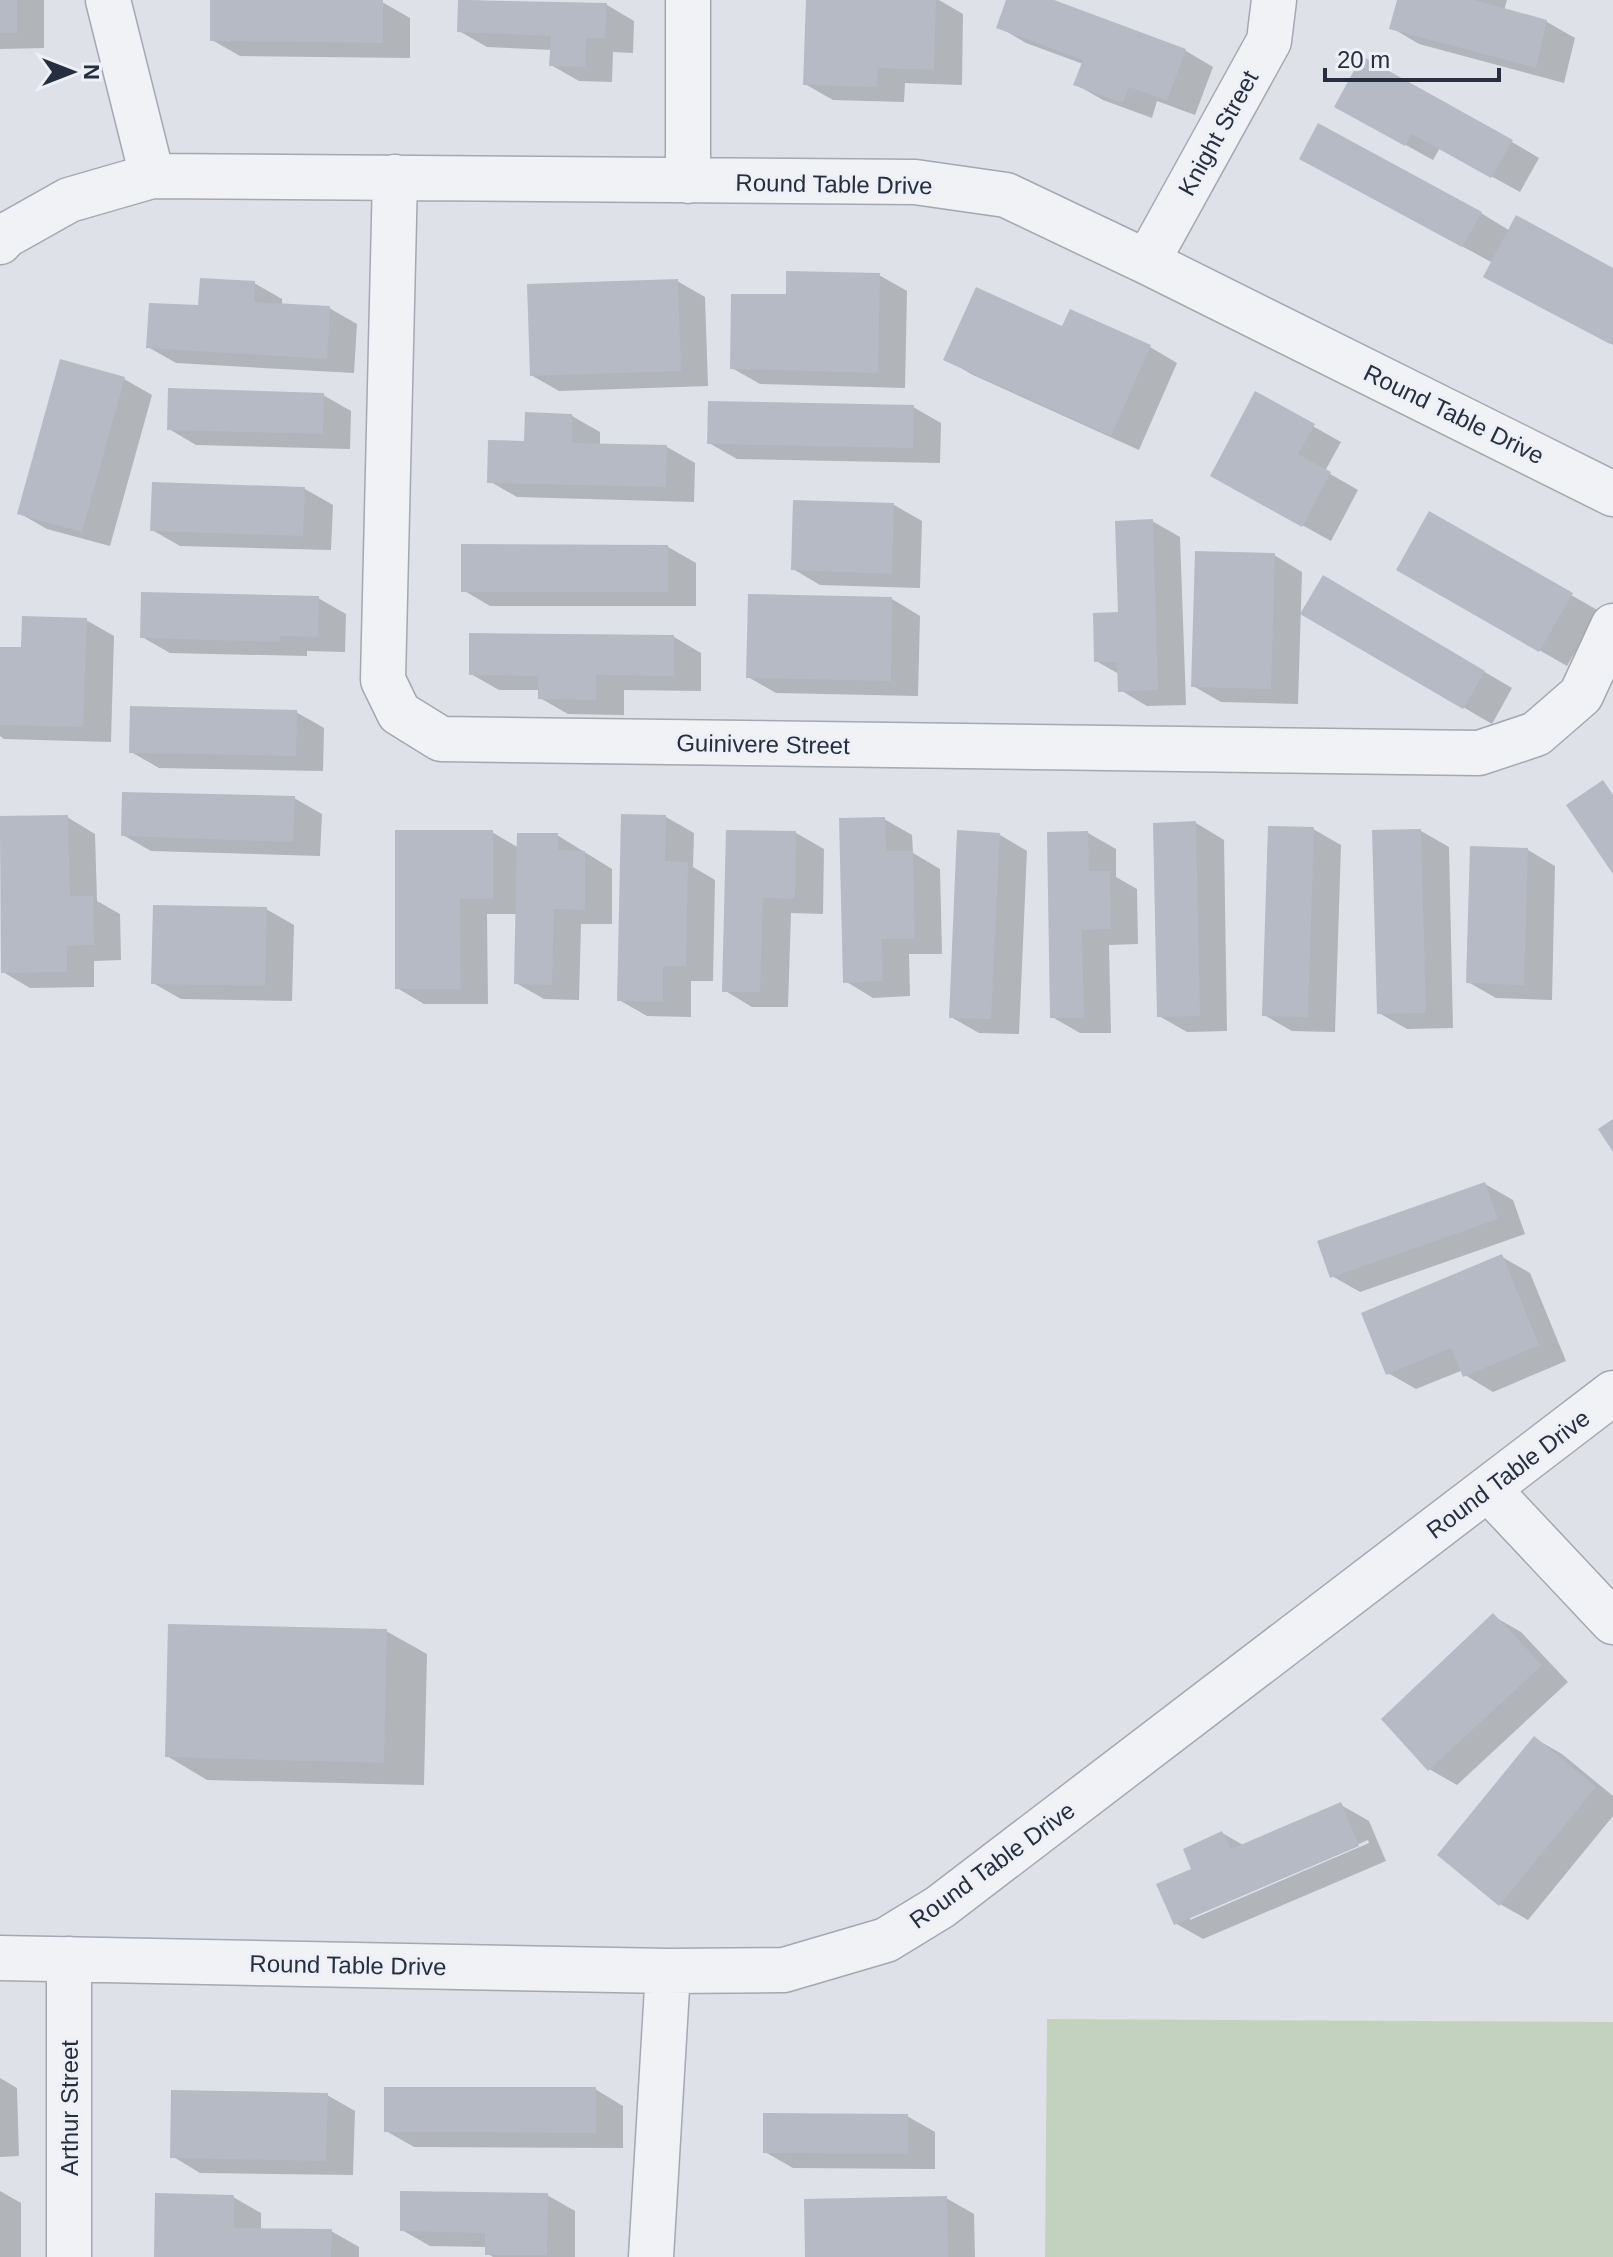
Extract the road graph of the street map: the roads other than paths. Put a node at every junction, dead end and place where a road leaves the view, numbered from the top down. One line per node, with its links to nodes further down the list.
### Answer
1 (108, 0): 4 (street)
2 (688, 0): 6 (street)
3 (1274, 0): 8 (street, Knight Street)
4 (152, 176): 5 (street, Round Table Drive); 7 (street, Round Table Drive)
5 (395, 177): 6 (street, Round Table Drive); 10 (street, Guinivere Street)
6 (688, 181): 8 (street, Round Table Drive)
7 (0, 242)
8 (1147, 262): 9 (street, Round Table Drive)
9 (1613, 494)
10 (1613, 626)
11 (1613, 1393): 12 (street, Round Table Drive)
12 (1488, 1489): 13 (street); 16 (street, Round Table Drive)
13 (1613, 1622)
14 (0, 1958): 15 (street, Round Table Drive)
15 (69, 1959): 16 (street, Round Table Drive); 17 (street, Arthur Street)
16 (668, 1971): 18 (street)
17 (69, 2257)
18 (651, 2257)

